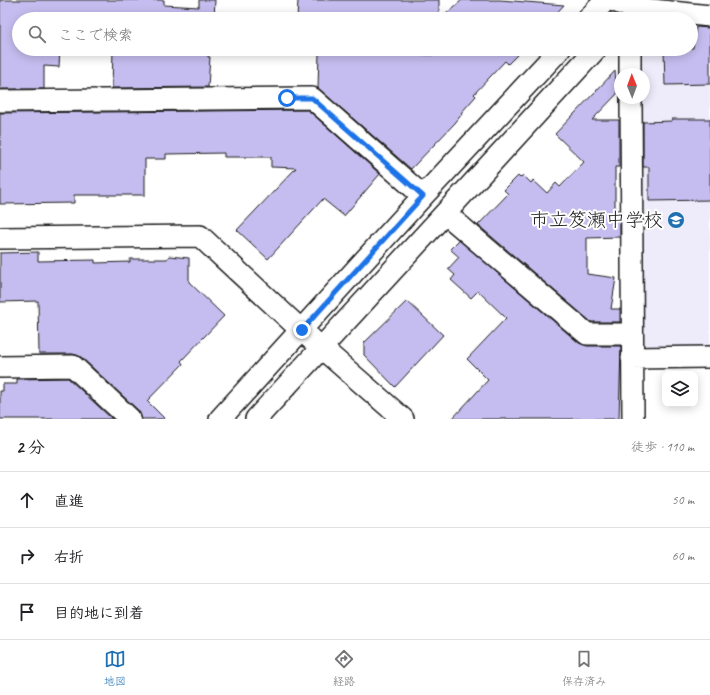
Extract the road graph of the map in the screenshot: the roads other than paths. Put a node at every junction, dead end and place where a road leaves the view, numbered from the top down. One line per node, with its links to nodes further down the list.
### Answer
1 (606, 0): 4 (street)
2 (612, 0): 3 (street)
3 (631, 9): 5 (street)
4 (595, 12)
5 (665, 12)
6 (698, 15): 7 (street)
7 (710, 16)
8 (553, 56): 14 (street)
9 (590, 56): 15 (street)
10 (630, 56): 11 (street)
11 (630, 68)
12 (0, 101): 14 (street)
13 (631, 104): 18 (street)
14 (423, 196): 17 (street)
15 (446, 214): 18 (street); 19 (street)
16 (0, 238): 17 (street)
17 (302, 330): 19 (street); 24 (street)
18 (632, 334): 21 (street)
19 (322, 347): 25 (street); 26 (street)
20 (710, 357): 21 (street)
21 (632, 358): 27 (street)
22 (0, 367): 23 (street)
23 (130, 419)
24 (220, 419)
25 (256, 419)
26 (403, 419)
27 (633, 419)

